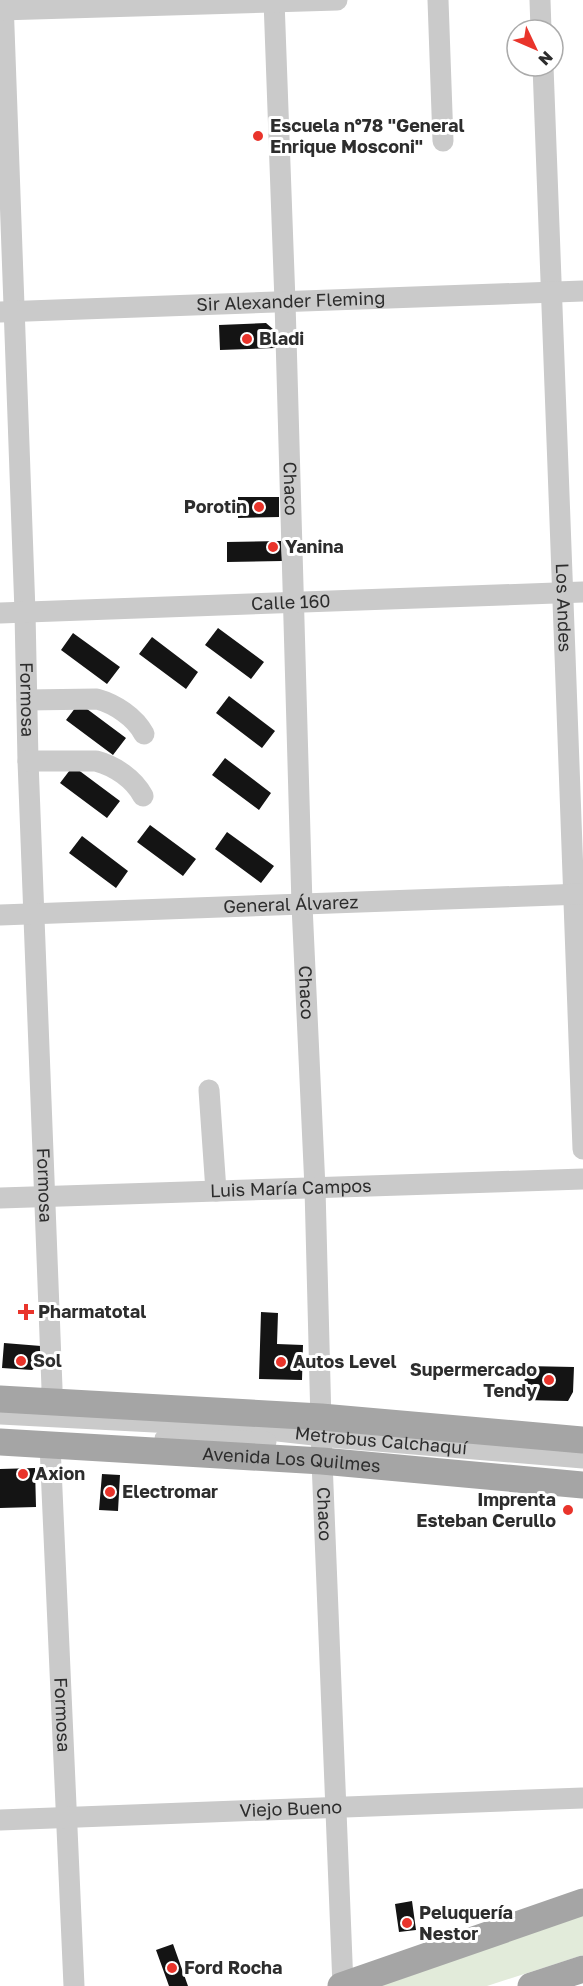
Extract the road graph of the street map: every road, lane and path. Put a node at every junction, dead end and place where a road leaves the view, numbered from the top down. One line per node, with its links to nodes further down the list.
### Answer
1 (337, 0): 4 (street)
2 (438, 0): 8 (street)
3 (540, 0): 6 (street)
4 (274, 1): 5 (street); 11 (street, Chaco)
5 (2, 7): 12 (street, Formosa)
6 (541, 18)
7 (544, 78): 10 (street, Los Andes)
8 (443, 141)
9 (583, 291): 10 (street, Sir Alexander Fleming)
10 (553, 292): 11 (street, Sir Alexander Fleming); 13 (street, Los Andes)
11 (285, 302): 12 (street, Sir Alexander Fleming); 14 (street, Chaco)
12 (7, 312): 15 (street, Formosa)
13 (573, 592): 14 (street, Calle 160); 21 (street, Los Andes)
14 (294, 604): 15 (street, Calle 160); 22 (street, Chaco)
15 (26, 612): 16 (street, Calle 160); 17 (street, Formosa)
16 (0, 613)
17 (27, 700): 18 (street); 19 (street, Formosa)
18 (144, 734)
19 (28, 761): 20 (street); 23 (street, Formosa)
20 (143, 796)
21 (578, 894): 22 (street, General Álvarez); 26 (street, Los Andes)
22 (302, 905): 23 (street, General Álvarez); 28 (street, Chaco)
23 (35, 914): 24 (street, General Álvarez); 30 (street, Formosa)
24 (0, 915)
25 (209, 1090): 29 (street)
26 (583, 1149)
27 (583, 1179): 28 (street, Luis María Campos)
28 (315, 1188): 29 (street, Luis María Campos); 37 (street, Chaco)
29 (216, 1191): 30 (street, Luis María Campos)
30 (45, 1197): 31 (street, Luis María Campos); 33 (street, Formosa)
31 (0, 1198)
32 (0, 1399): 33 (main road, Avenida Los Quilmes)
33 (49, 1401): 35 (street, Metrobus Calchaquí); 37 (main road, Avenida Los Quilmes)
34 (0, 1414): 35 (street, Metrobus Calchaquí)
35 (179, 1423): 37 (street, Metrobus Calchaquí)
36 (0, 1431): 37 (street, Metrobus Calchaquí)
37 (321, 1440): 38 (main road, Avenida Los Quilmes); 40 (main road, Avenida Los Quilmes); 41 (street, Metrobus Calchaquí); 42 (street, Metrobus Calchaquí); 43 (main road, Avenida Los Quilmes); 45 (street, Chaco)
38 (583, 1440)
39 (0, 1442): 40 (main road, Avenida Los Quilmes)
40 (50, 1444): 46 (street, Formosa)
41 (583, 1458)
42 (583, 1467)
43 (583, 1485)
44 (583, 1798): 45 (street, Viejo Bueno)
45 (337, 1808): 46 (street, Viejo Bueno); 51 (street, Chaco)
46 (67, 1818): 47 (street, Viejo Bueno); 50 (street, Formosa)
47 (0, 1820)
48 (583, 1902): 51 (main road)
49 (583, 1970): 52 (main road)
50 (74, 1986)
51 (343, 1986)
52 (531, 1986)

